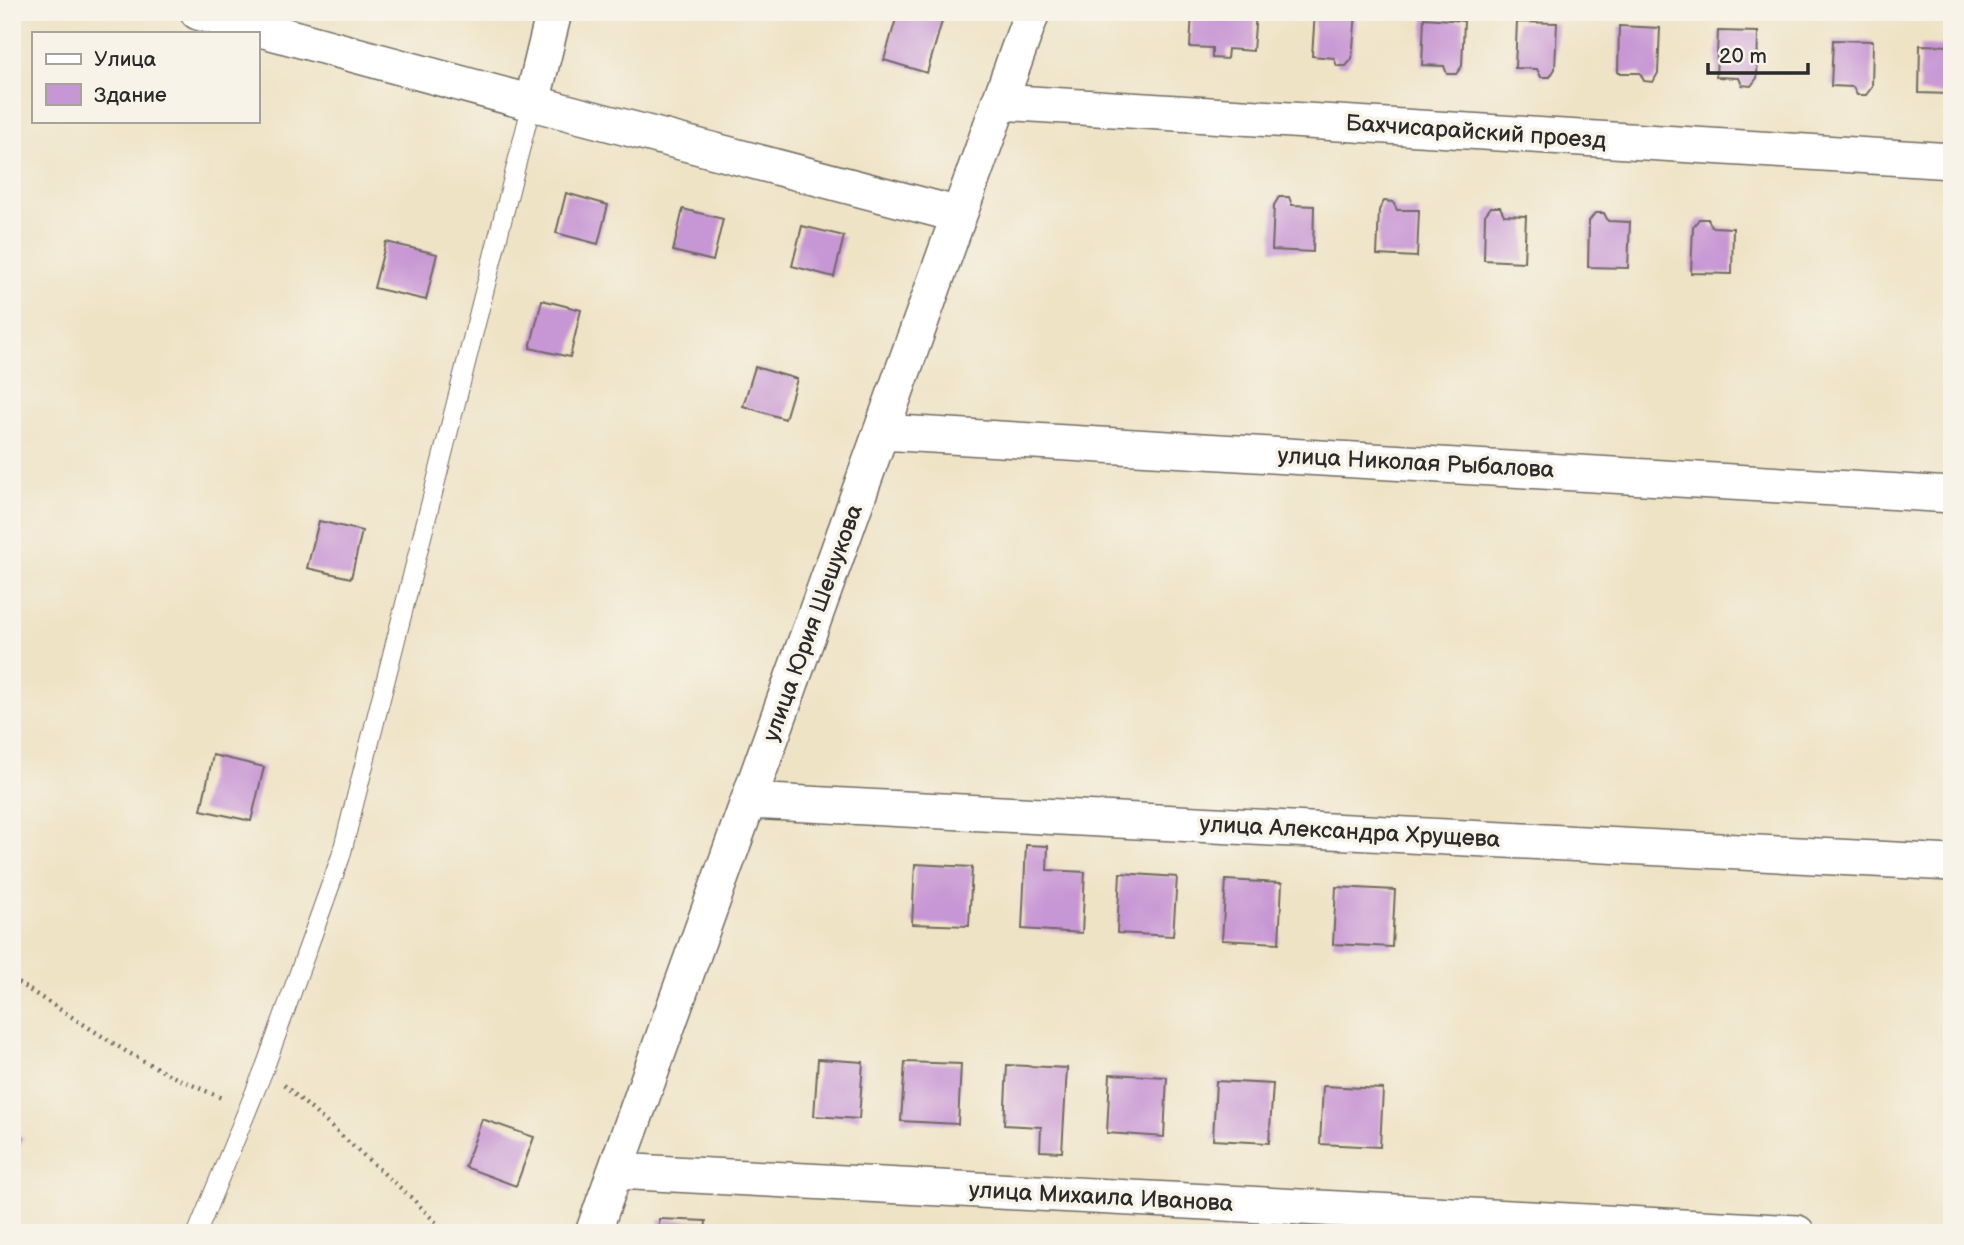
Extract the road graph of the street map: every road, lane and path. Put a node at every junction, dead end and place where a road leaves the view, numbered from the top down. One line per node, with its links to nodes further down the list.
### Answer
1 (198, 12): 5 (street)
2 (554, 12): 5 (street)
3 (1032, 12): 4 (street, улица Юрия Шешукова)
4 (999, 102): 6 (street, Бахчисарайский проезд); 7 (street, улица Юрия Шешукова)
5 (531, 103): 7 (street); 13 (lane)
6 (1952, 161)
7 (959, 215): 8 (street, улица Юрия Шешукова)
8 (881, 432): 9 (street, улица Николая Рыбалова); 10 (street, улица Юрия Шешукова)
9 (1952, 495)
10 (749, 801): 11 (street, улица Александра Хрущева); 15 (street, улица Юрия Шешукова)
11 (1952, 863)
12 (12, 979): 14 (path)
13 (265, 1067): 14 (lane); 17 (path)
14 (247, 1109): 16 (lane)
15 (615, 1171): 18 (street, улица Юрия Шешукова); 19 (street, улица Михаила Иванова)
16 (197, 1233)
17 (446, 1233)
18 (593, 1233)
19 (1797, 1233)

